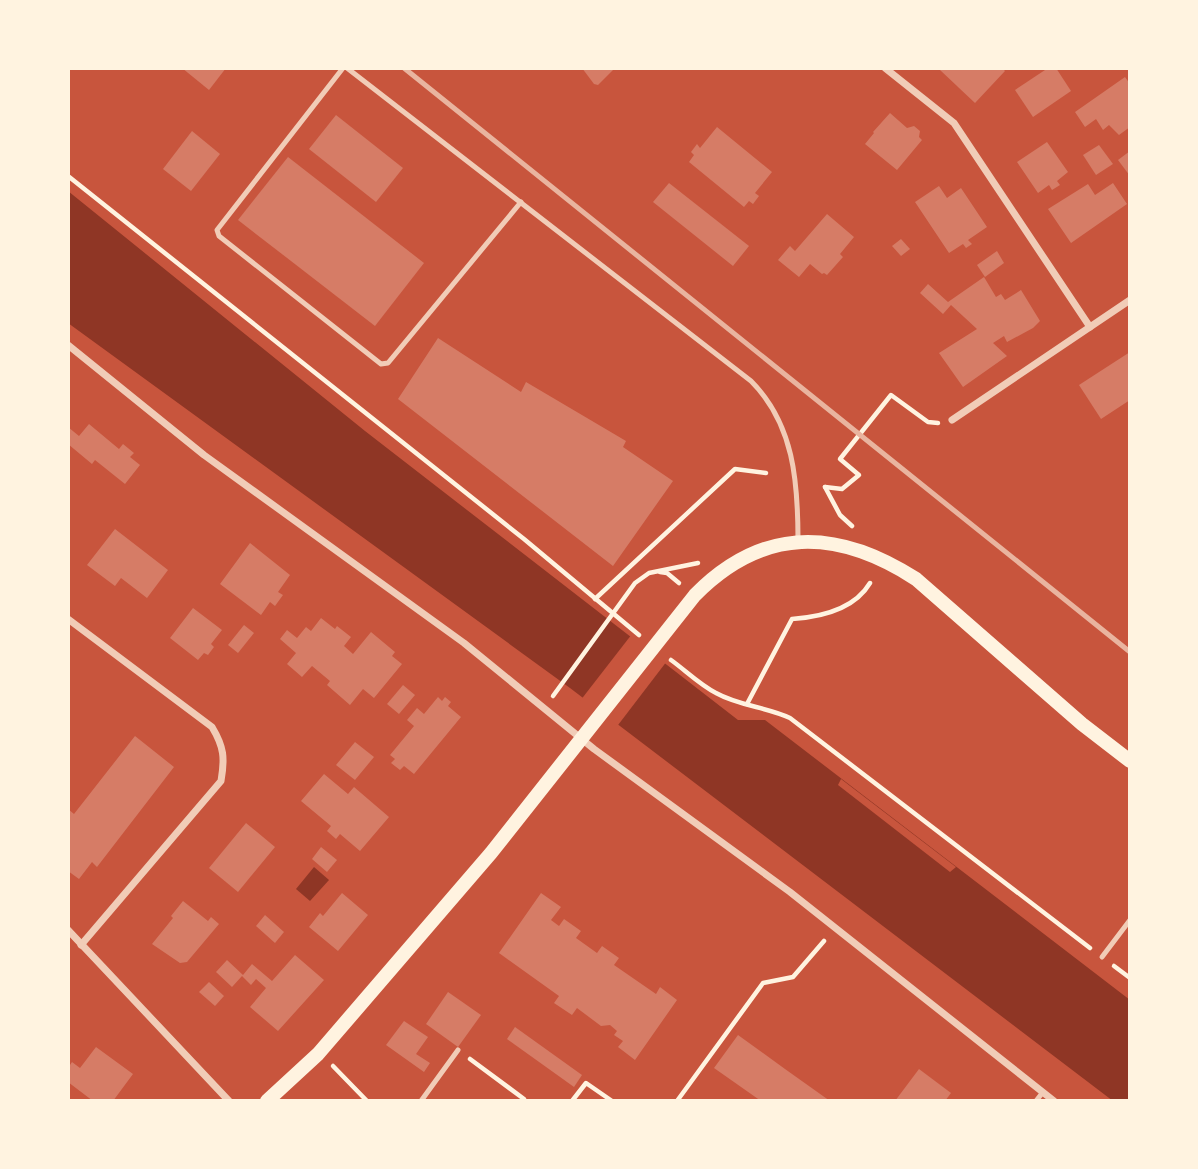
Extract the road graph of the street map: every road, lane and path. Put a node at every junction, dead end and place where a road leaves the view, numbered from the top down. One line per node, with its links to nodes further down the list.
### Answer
1 (345, 68): 4 (lane); 4 (lane)
2 (885, 68): 6 (street)
3 (68, 176): 17 (path)
4 (521, 202): 12 (lane)
5 (1130, 300): 6 (street)
6 (1090, 327): 8 (street)
7 (68, 345): 22 (street)
8 (952, 420)
9 (928, 422): 11 (path)
10 (766, 472): 17 (path)
11 (825, 487)
12 (798, 542): 20 (main road); 24 (main road)
13 (698, 563): 14 (path)
14 (656, 571): 15 (path); 22 (path)
15 (679, 583)
16 (870, 583): 21 (path)
17 (595, 599): 19 (path)
18 (68, 619): 28 (street)
19 (641, 637)
20 (660, 647): 21 (path); 23 (main road)
21 (747, 704): 29 (path)
22 (545, 708): 23 (street)
23 (582, 739): 26 (street); 34 (main road)
24 (1130, 761)
25 (1130, 920): 29 (lane)
26 (836, 927): 33 (street); 41 (path)
27 (68, 930): 28 (street)
28 (81, 945): 36 (street)
29 (1102, 957): 30 (path)
30 (1130, 978)
31 (458, 1051): 35 (path); 38 (lane)
32 (332, 1066): 37 (path)
33 (1043, 1092): 42 (lane); 43 (street)
34 (275, 1098)
35 (524, 1100)
36 (229, 1101)
37 (367, 1101)
38 (421, 1101)
39 (572, 1101): 40 (path)
40 (612, 1101)
41 (677, 1101)
42 (1036, 1101)
43 (1054, 1101)

